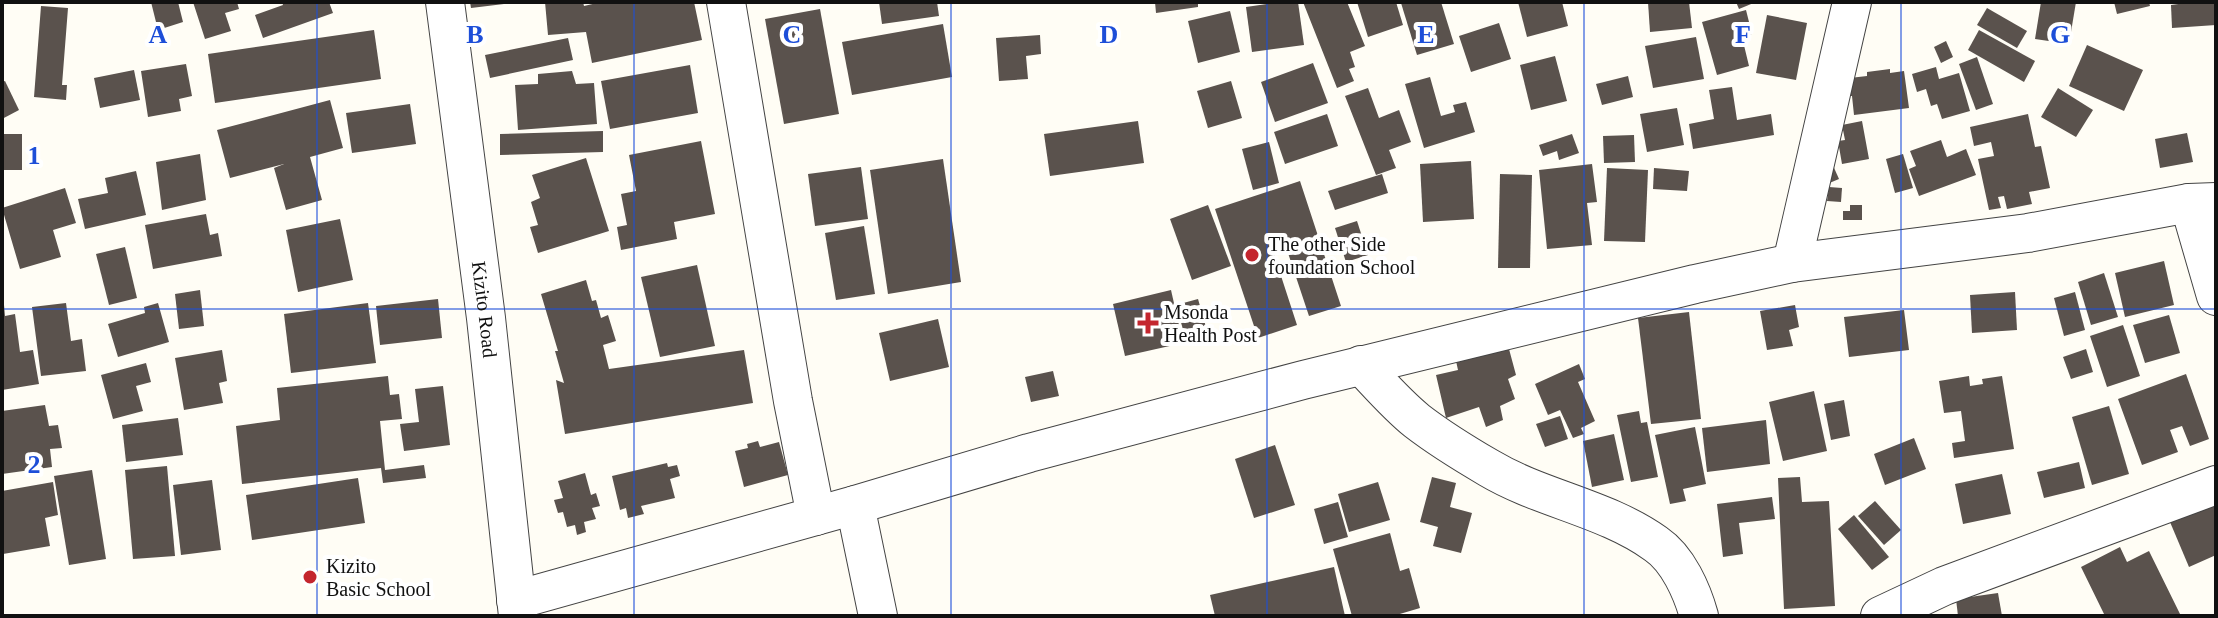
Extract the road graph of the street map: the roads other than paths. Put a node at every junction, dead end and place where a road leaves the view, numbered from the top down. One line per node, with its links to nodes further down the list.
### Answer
1 (445, 2): 11 (street, Kizito Road)
2 (726, 2): 10 (street)
3 (1852, 2): 5 (street)
4 (2203, 203): 5 (street); 6 (street)
5 (1792, 263): 7 (street)
6 (2216, 296)
7 (1361, 365): 9 (street); 13 (street)
8 (2216, 485): 14 (street)
9 (855, 505): 10 (street); 12 (street)
10 (816, 516): 11 (street)
11 (517, 608)
12 (878, 616)
13 (1699, 616)
14 (1880, 616)

